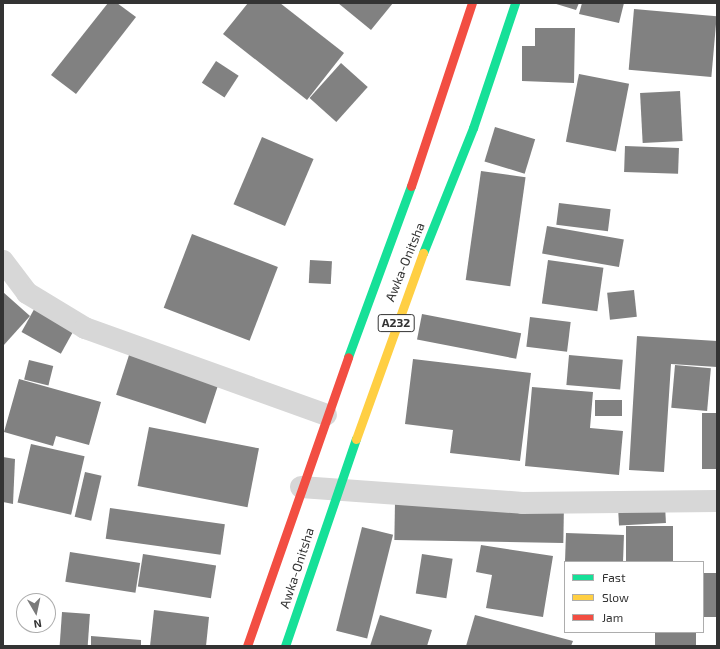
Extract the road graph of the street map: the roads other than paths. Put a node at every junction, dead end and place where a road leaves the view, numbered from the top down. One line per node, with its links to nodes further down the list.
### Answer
1 (515, 3): 6 (main road, Awka-Onitsha / A232)
2 (467, 6): 4 (main road, Awka-Onitsha / A232)
3 (3, 261): 4 (street)
4 (326, 416): 5 (main road, Awka-Onitsha / A232)
5 (301, 487): 6 (street); 8 (main road, Awka-Onitsha / A232)
6 (338, 488): 7 (street); 9 (main road, Awka-Onitsha / A232)
7 (717, 501)
8 (247, 646)
9 (285, 646)

